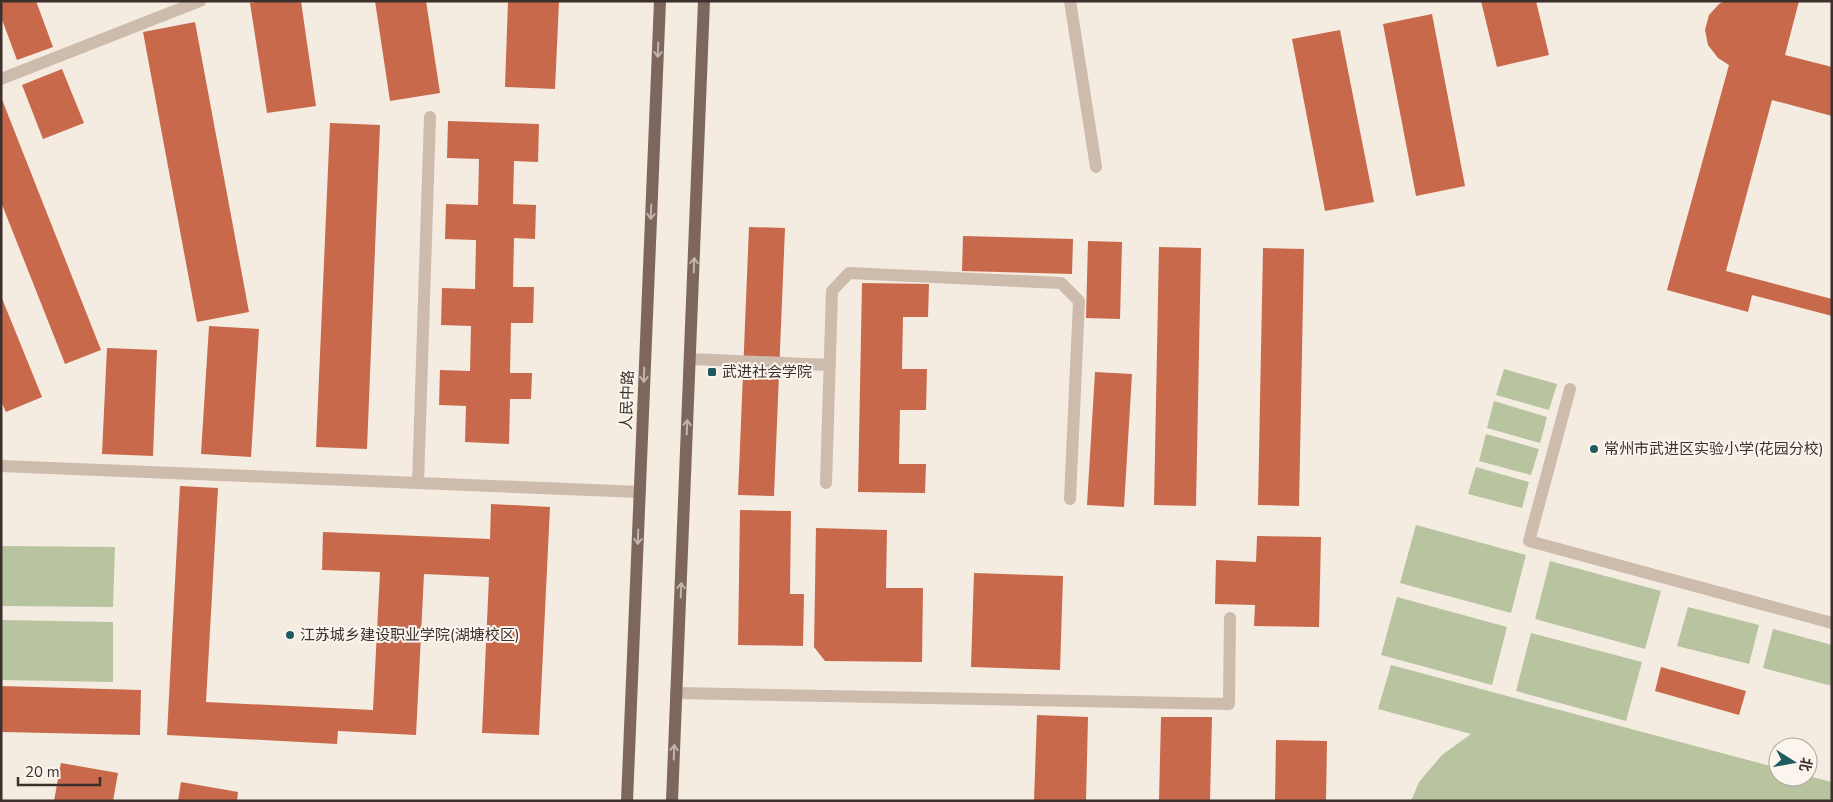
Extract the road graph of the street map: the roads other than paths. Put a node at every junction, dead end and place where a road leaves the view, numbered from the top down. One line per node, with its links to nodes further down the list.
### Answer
1 (200, 1): 5 (lane)
2 (660, 1): 14 (main road, 人民中路, one-way to 14)
3 (704, 1): 8 (main road, one-way to 3)
4 (1070, 1): 7 (lane)
5 (1, 79)
6 (430, 118): 12 (lane)
7 (1096, 166)
8 (690, 360): 9 (lane); 18 (main road, one-way to 8)
9 (829, 365): 13 (lane); 15 (lane)
10 (1570, 389): 17 (lane)
11 (1, 466): 12 (lane)
12 (418, 483): 14 (lane)
13 (826, 483)
14 (640, 492): 19 (main road, 人民中路, one-way to 19)
15 (1070, 499)
16 (1230, 618): 18 (lane)
17 (1831, 619)
18 (676, 693): 20 (main road, one-way to 18)
19 (627, 801)
20 (672, 801)

